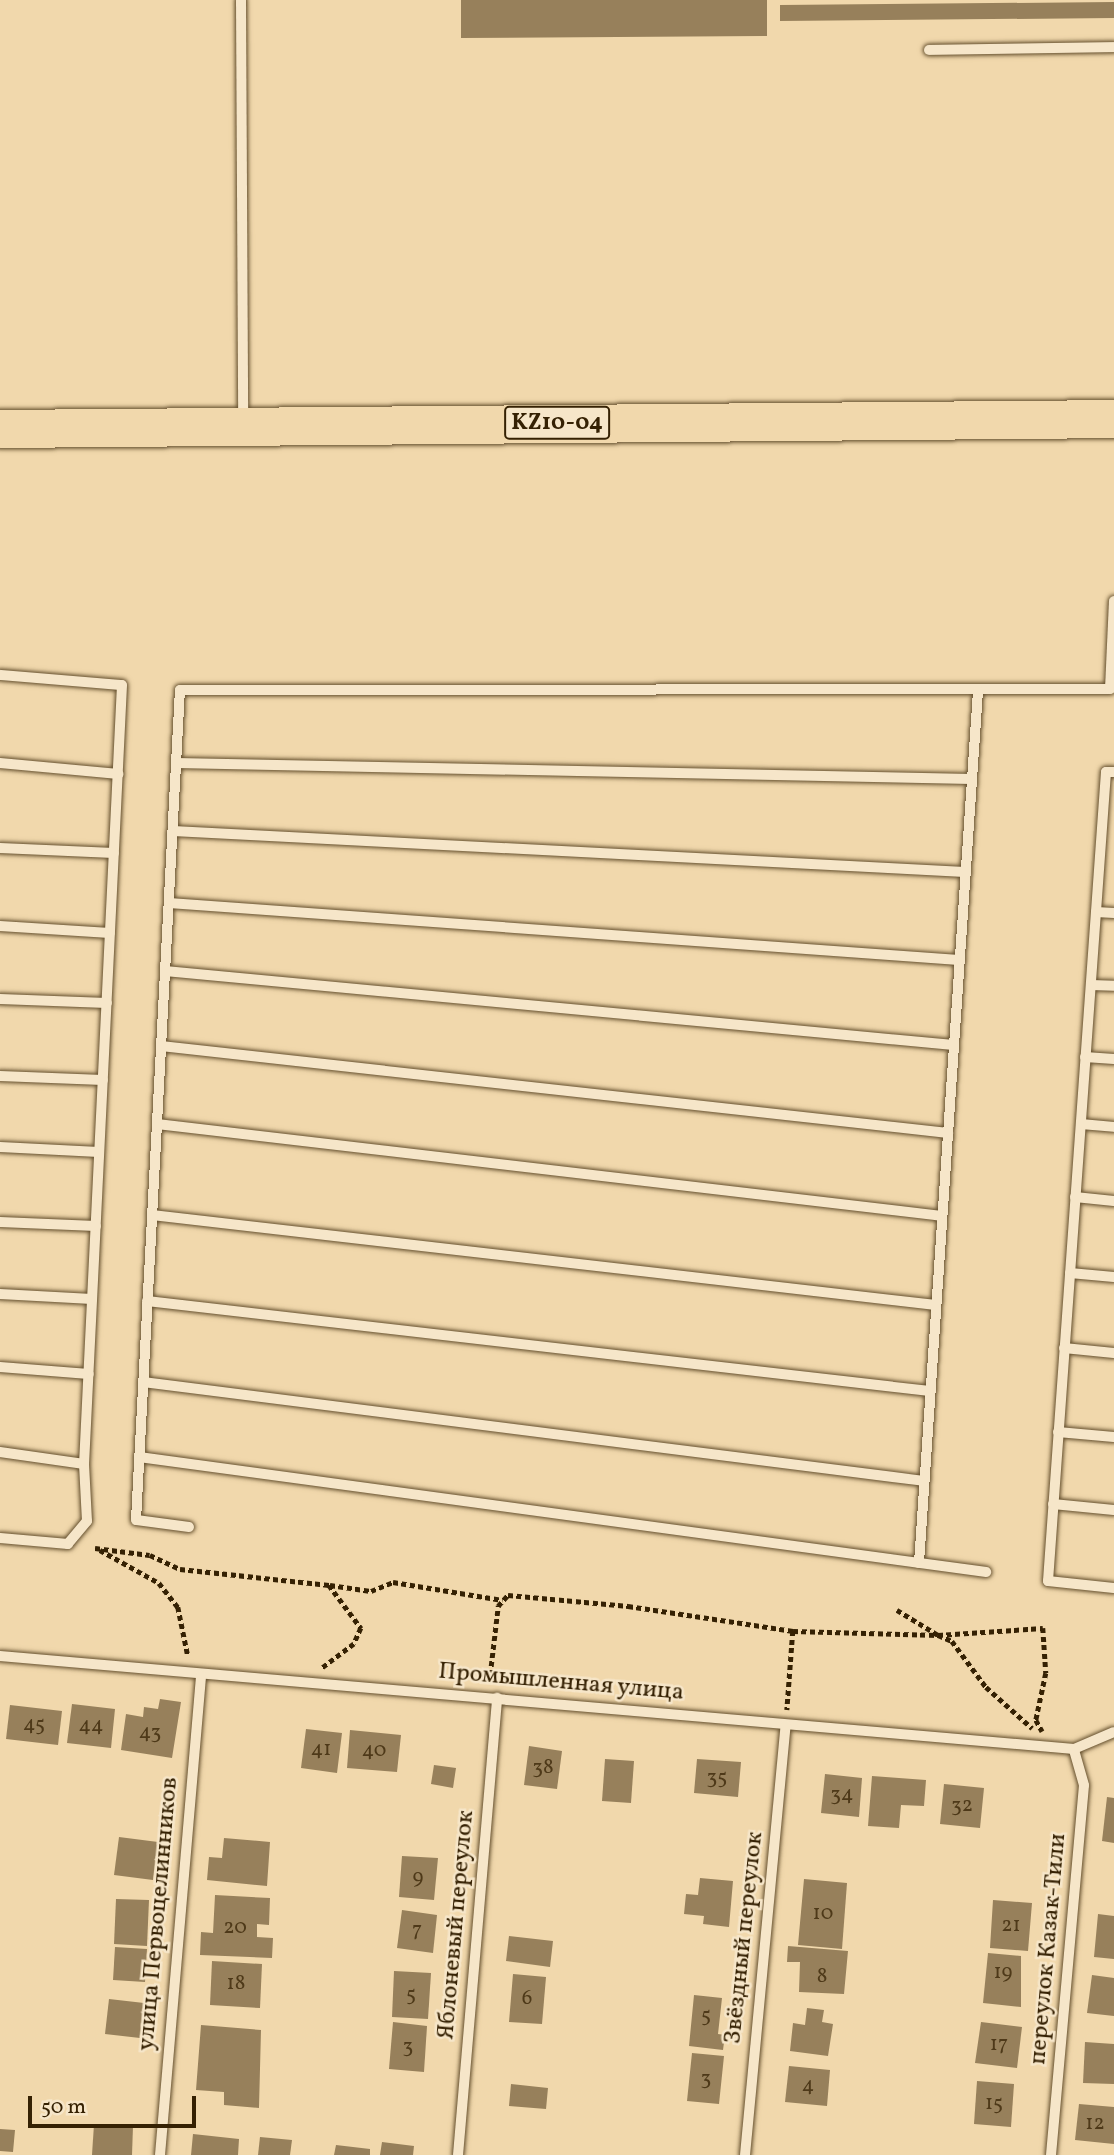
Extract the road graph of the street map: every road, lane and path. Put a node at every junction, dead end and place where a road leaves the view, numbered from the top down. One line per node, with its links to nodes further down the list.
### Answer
1 (242, 0): 5 (lane)
2 (1111, 49): 3 (lane)
3 (929, 50)
4 (1114, 419): 5 (highway, KZ10-04)
5 (243, 425): 6 (highway, KZ10-04)
6 (0, 429)
7 (1114, 601): 9 (lane)
8 (0, 675): 13 (lane)
9 (978, 691): 11 (lane); 14 (lane)
10 (0, 763): 13 (lane)
11 (176, 763): 14 (lane); 15 (lane)
12 (1114, 772): 16 (lane)
13 (118, 774): 19 (lane)
14 (972, 779): 20 (lane)
15 (173, 831): 20 (lane); 21 (lane)
16 (1101, 840): 17 (lane); 22 (lane)
17 (1114, 840)
18 (0, 848): 19 (lane)
19 (114, 853): 25 (lane)
20 (965, 872): 26 (lane)
21 (169, 902): 26 (lane); 27 (lane)
22 (1096, 912): 23 (lane); 28 (lane)
23 (1114, 912)
24 (0, 926): 25 (lane)
25 (110, 933): 31 (lane)
26 (959, 960): 32 (lane)
27 (165, 971): 32 (lane); 33 (lane)
28 (1091, 985): 29 (lane); 34 (lane)
29 (1114, 986)
30 (0, 999): 31 (lane)
31 (107, 1003): 37 (lane)
32 (954, 1045): 41 (lane)
33 (161, 1046): 38 (lane); 41 (lane)
34 (1086, 1057): 35 (lane); 39 (lane)
35 (1114, 1059)
36 (0, 1076): 37 (lane)
37 (103, 1080): 43 (lane)
38 (157, 1124): 46 (lane); 47 (lane)
39 (1080, 1124): 40 (lane); 44 (lane)
40 (1114, 1127)
41 (948, 1133): 47 (lane)
42 (0, 1147): 43 (lane)
43 (99, 1152): 49 (lane)
44 (1075, 1197): 45 (lane); 50 (lane)
45 (1114, 1201)
46 (152, 1215): 54 (lane); 55 (lane)
47 (942, 1216): 55 (lane)
48 (0, 1222): 49 (lane)
49 (96, 1226): 53 (lane)
50 (1070, 1273): 51 (lane); 56 (lane)
51 (1114, 1277)
52 (0, 1294): 53 (lane)
53 (92, 1298): 59 (lane)
54 (147, 1301): 60 (lane); 61 (lane)
55 (936, 1305): 61 (lane)
56 (1064, 1348): 57 (lane); 62 (lane)
57 (1114, 1353)
58 (0, 1367): 59 (lane)
59 (89, 1374): 66 (lane)
60 (143, 1382): 65 (lane); 67 (lane)
61 (930, 1391): 67 (lane)
62 (1058, 1432): 63 (lane); 68 (lane)
63 (1114, 1437)
64 (0, 1452): 66 (lane)
65 (139, 1457): 70 (lane); 74 (lane)
66 (84, 1464): 71 (lane)
67 (924, 1481): 74 (lane)
68 (1053, 1504): 69 (lane); 77 (lane)
69 (1114, 1510)
70 (189, 1527)
71 (80, 1530): 72 (lane); 73 (path)
72 (0, 1538)
73 (95, 1548): 76 (path); 83 (path)
74 (919, 1563): 75 (lane)
75 (986, 1572)
76 (329, 1585): 78 (path); 84 (path)
77 (1114, 1588)
78 (503, 1600): 80 (path); 85 (path)
79 (897, 1610): 81 (path)
80 (793, 1630): 81 (path); 86 (path)
81 (938, 1635): 81 (path)
82 (0, 1656): 83 (lane, Промышленная улица)
83 (196, 1675): 84 (lane, Промышленная улица); 89 (lane, улица Первоцелинников)
84 (301, 1684): 85 (lane, Промышленная улица)
85 (492, 1698): 86 (lane, Промышленная улица); 90 (lane, Яблоневый переулок)
86 (786, 1725): 88 (lane, Промышленная улица); 91 (lane, Звёздный переулок)
87 (1114, 1732): 88 (lane, Промышленная улица)
88 (1074, 1749): 92 (lane, переулок Казак-Тили)
89 (160, 2155)
90 (458, 2155)
91 (745, 2155)
92 (1051, 2155)

